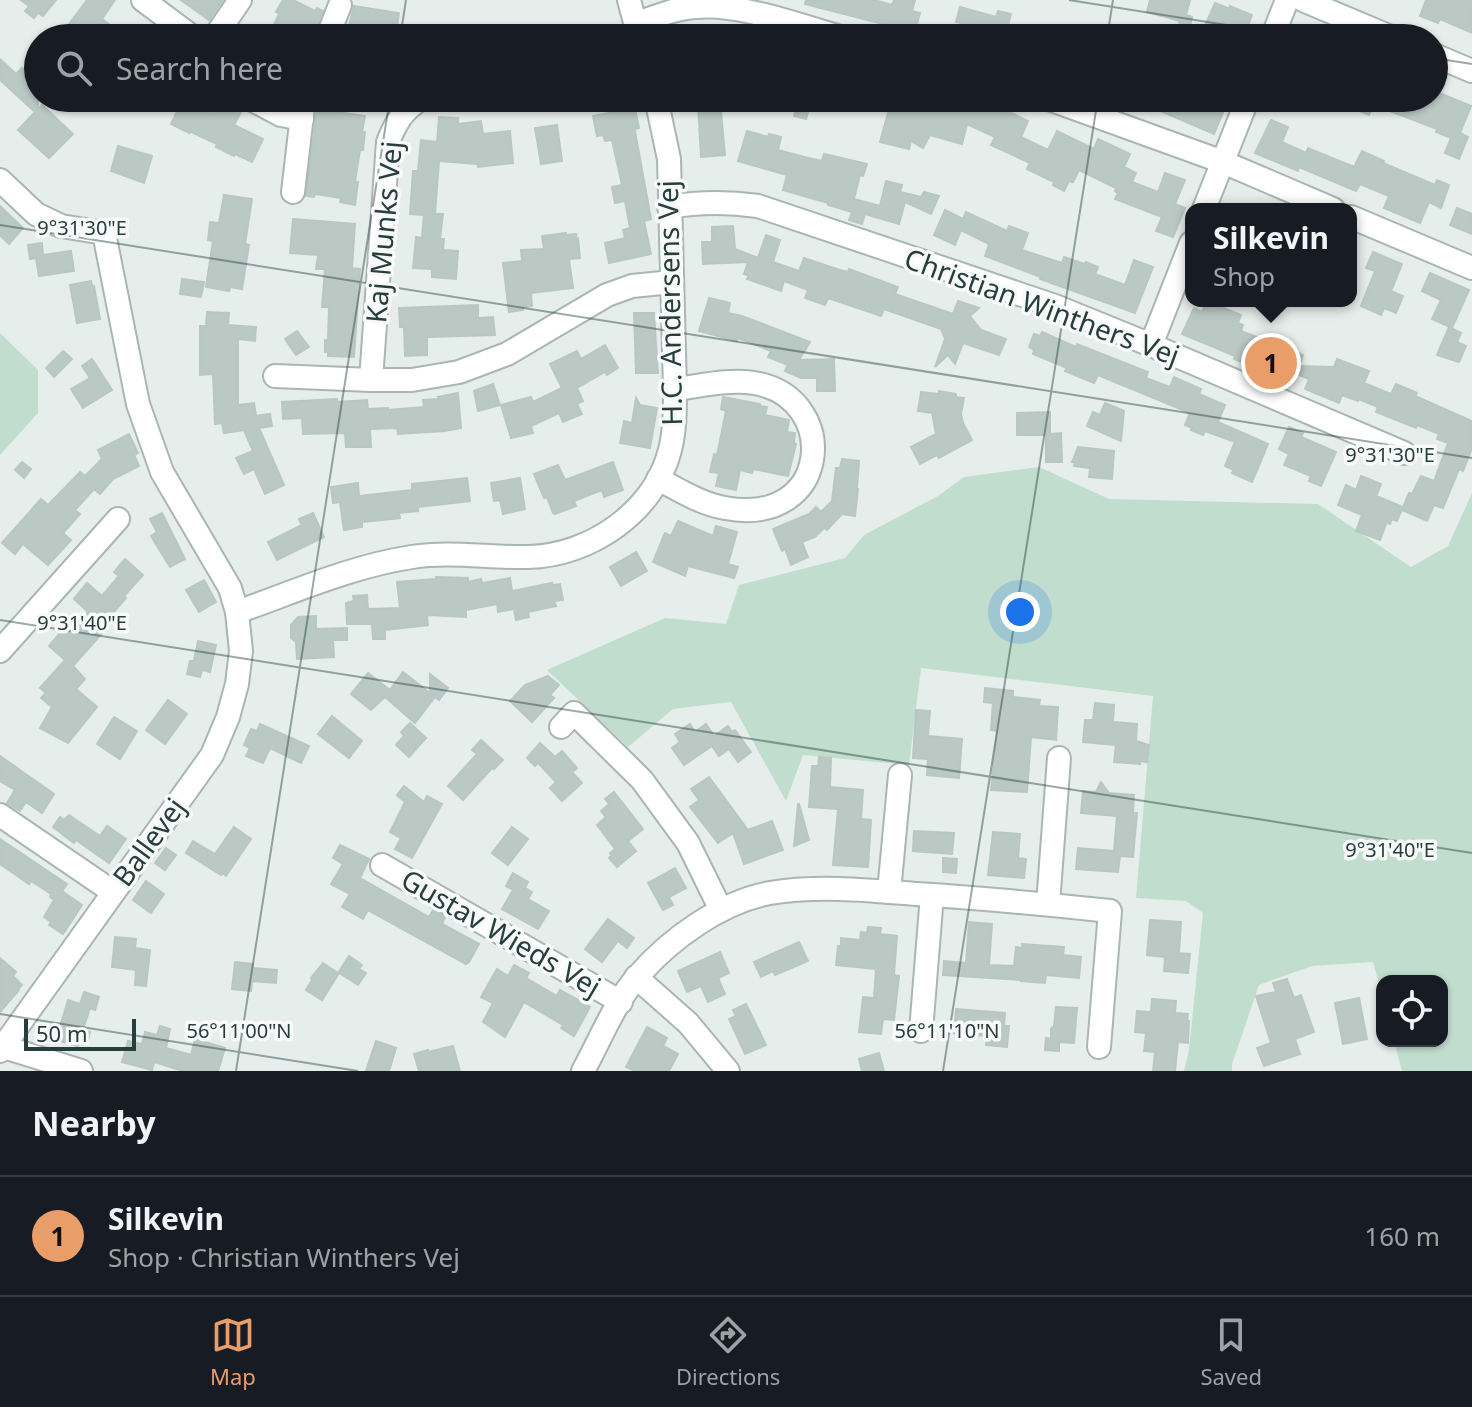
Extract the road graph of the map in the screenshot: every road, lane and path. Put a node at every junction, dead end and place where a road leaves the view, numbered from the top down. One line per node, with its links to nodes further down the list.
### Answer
1 (143, 0): 7 (street)
2 (240, 0): 8 (street)
3 (629, 0): 10 (street)
4 (1287, 0): 13 (street)
5 (1303, 0): 14 (street)
6 (340, 5): 9 (street)
7 (175, 24)
8 (224, 24)
9 (333, 24)
10 (635, 24)
11 (649, 24): 12 (street)
12 (792, 24)
13 (1278, 24)
14 (1360, 24)
15 (1448, 61): 16 (street)
16 (1472, 71)
17 (303, 112): 24 (street)
18 (404, 112): 34 (street, Kaj Munks Vej)
19 (660, 112): 27 (street, H.C. Andersens Vej)
20 (1085, 112): 22 (street)
21 (1243, 112): 22 (street)
22 (1223, 162): 25 (street); 26 (street)
23 (0, 180): 39 (street, Ballevej)
24 (293, 192)
25 (1206, 203)
26 (1319, 203)
27 (669, 207): 31 (street, H.C. Andersens Vej); 32 (street, Christian Winthers Vej)
28 (1357, 220): 30 (street)
29 (1185, 258): 32 (street)
30 (1472, 268)
31 (672, 282): 34 (street); 35 (street, H.C. Andersens Vej)
32 (1151, 345): 36 (street, Christian Winthers Vej)
33 (275, 376): 34 (street)
34 (371, 380)
35 (675, 389): 37 (street, H.C. Andersens Vej); 37 (street)
36 (1404, 453)
37 (658, 479): 39 (street, H.C. Andersens Vej)
38 (118, 519): 40 (street)
39 (237, 612): 46 (street, Ballevej)
40 (0, 651)
41 (561, 727): 50 (street)
42 (1059, 758): 49 (street)
43 (900, 775): 47 (street)
44 (0, 815): 46 (street)
45 (382, 865): 52 (street, Gustav Wieds Vej)
46 (113, 892): 55 (street, Ballevej)
47 (889, 892): 48 (street, Gustav Wieds Vej); 50 (street, Gustav Wieds Vej)
48 (932, 895): 49 (street, Gustav Wieds Vej); 53 (street)
49 (1048, 904): 54 (street, Gustav Wieds Vej)
50 (721, 910): 51 (street, Gustav Wieds Vej)
51 (636, 977): 52 (street, Gustav Wieds Vej); 58 (street, Gustav Wieds Vej)
52 (621, 1002): 57 (street, Gustav Wieds Vej)
53 (921, 1031)
54 (1099, 1047)
55 (2, 1049): 56 (street)
56 (81, 1071)
57 (583, 1071)
58 (728, 1071)

